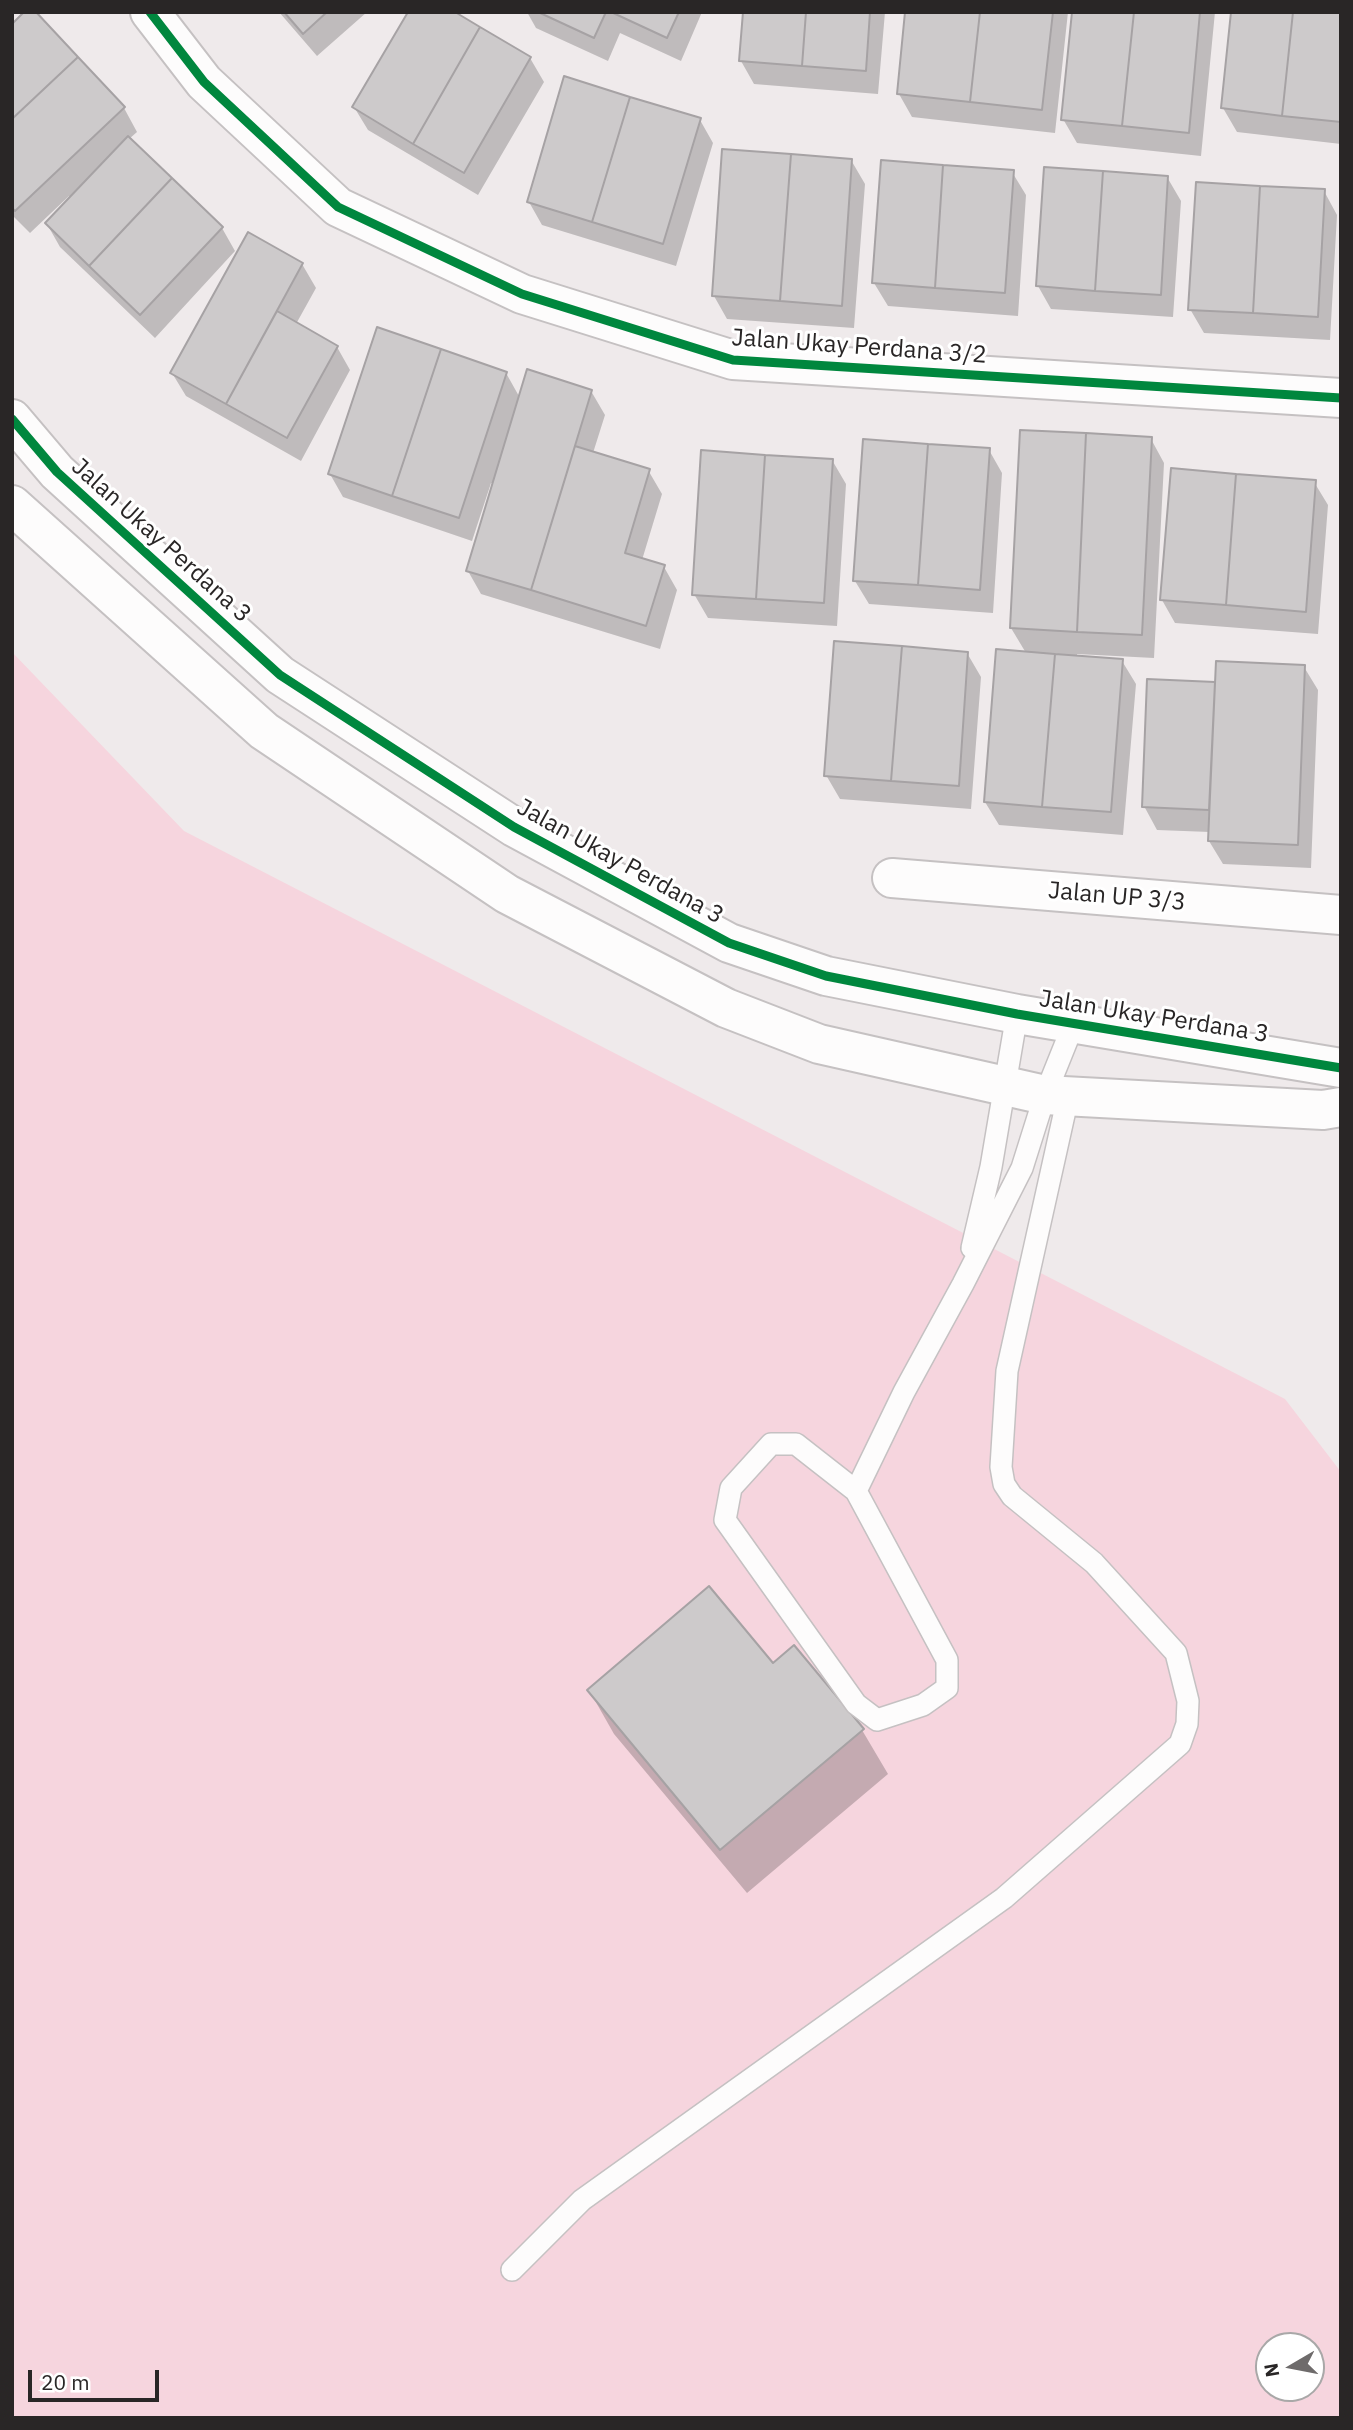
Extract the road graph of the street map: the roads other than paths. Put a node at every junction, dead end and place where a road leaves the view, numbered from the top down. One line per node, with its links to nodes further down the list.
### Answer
1 (150, 12): 2 (street, Jalan Ukay Perdana 3/2)
2 (1341, 398)
3 (12, 419): 7 (street, Jalan Ukay Perdana 3)
4 (12, 505): 10 (street)
5 (892, 878): 6 (street, Jalan UP 3/3)
6 (1341, 915)
7 (1017, 1014): 8 (street, Jalan Ukay Perdana 3); 10 (lane)
8 (1074, 1023): 9 (street, Jalan Ukay Perdana 3); 11 (lane)
9 (1341, 1068)
10 (1004, 1086): 11 (street); 13 (lane)
11 (1056, 1096): 12 (street); 13 (lane); 15 (lane)
12 (1341, 1107)
13 (963, 1284): 14 (lane)
14 (856, 1491): 14 (lane)
15 (512, 2270)

